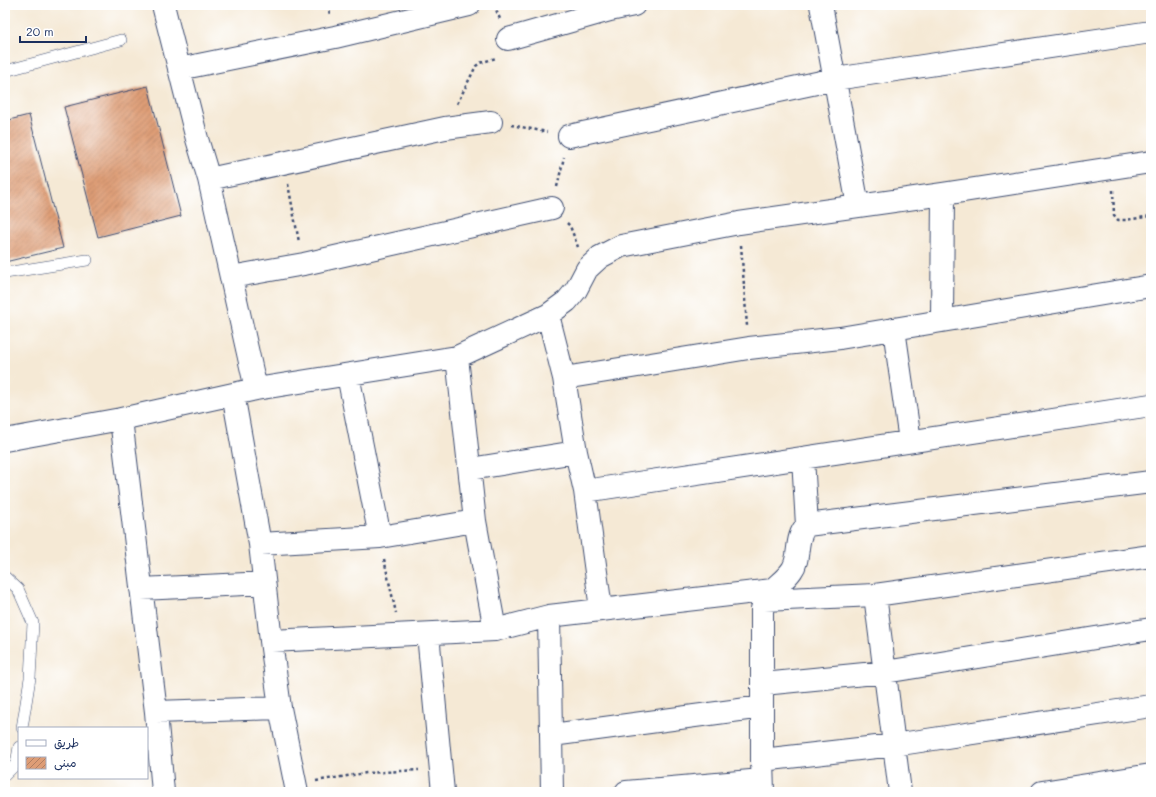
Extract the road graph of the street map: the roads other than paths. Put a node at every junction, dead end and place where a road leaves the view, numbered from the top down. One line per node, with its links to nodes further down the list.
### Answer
1 (163, 5): 8 (street)
2 (469, 5): 8 (street)
3 (634, 5): 6 (street)
4 (821, 5): 10 (street)
5 (1151, 32): 10 (street)
6 (508, 39)
7 (121, 40): 9 (lane)
8 (179, 69): 14 (street)
9 (5, 71)
10 (835, 79): 12 (street); 16 (street)
11 (491, 122): 14 (street)
12 (569, 136)
13 (1151, 162): 15 (street)
14 (209, 179): 20 (street)
15 (943, 194): 16 (street); 23 (street)
16 (858, 206): 22 (street)
17 (552, 208): 20 (street)
18 (87, 260): 19 (lane)
19 (5, 273)
20 (231, 277): 28 (street)
21 (1151, 286): 23 (street)
22 (548, 315): 25 (street); 27 (street)
23 (942, 320): 24 (street)
24 (894, 329): 27 (street); 33 (street)
25 (457, 357): 26 (street); 36 (street)
26 (348, 375): 28 (street); 41 (street)
27 (564, 378): 34 (street)
28 (256, 390): 29 (street)
29 (233, 394): 31 (street); 42 (street)
30 (1151, 405): 33 (street)
31 (120, 419): 32 (street); 46 (street)
32 (5, 440)
33 (910, 441): 35 (street)
34 (576, 452): 36 (street); 38 (street)
35 (803, 458): 38 (street); 40 (street)
36 (470, 469): 39 (street)
37 (1151, 482): 40 (street)
38 (585, 491): 49 (street)
39 (475, 521): 41 (street); 52 (street)
40 (807, 525): 47 (street)
41 (380, 537): 42 (street)
42 (260, 544): 45 (street)
43 (1151, 556): 48 (street)
44 (5, 577): 61 (lane)
45 (264, 583): 46 (street); 54 (street)
46 (141, 590): 60 (street)
47 (768, 595): 48 (street); 49 (street); 56 (street)
48 (875, 595): 55 (street)
49 (601, 610): 50 (street)
50 (549, 616): 52 (street); 62 (street)
51 (1151, 629): 55 (street)
52 (495, 630): 53 (street)
53 (428, 634): 54 (street); 70 (street)
54 (271, 641): 59 (street)
55 (885, 672): 56 (street); 63 (street)
56 (763, 684): 58 (street)
57 (1151, 706): 63 (street)
58 (762, 707): 62 (street); 67 (street)
59 (280, 708): 60 (street); 68 (street)
60 (156, 712): 69 (street)
61 (22, 727)
62 (552, 735): 71 (street)
63 (894, 745): 67 (street); 73 (street)
64 (18, 753): 65 (lane)
65 (5, 775)
66 (1151, 775): 74 (street)
67 (762, 777): 72 (street)
68 (296, 788)
69 (163, 792)
70 (443, 792)
71 (552, 792)
72 (626, 792)
73 (900, 792)
74 (1042, 792)

